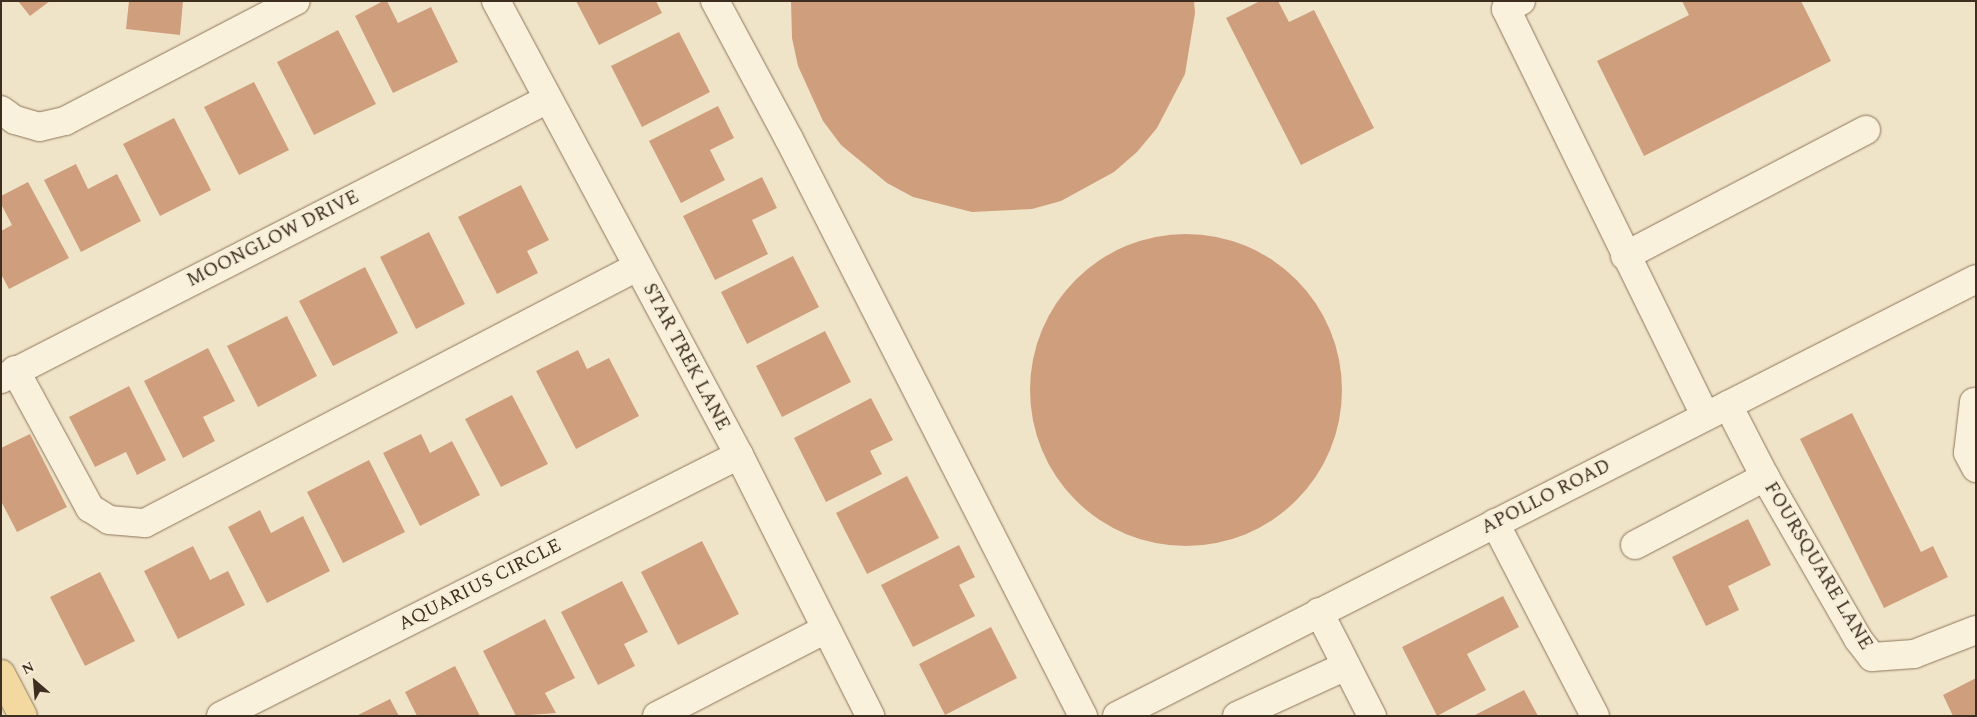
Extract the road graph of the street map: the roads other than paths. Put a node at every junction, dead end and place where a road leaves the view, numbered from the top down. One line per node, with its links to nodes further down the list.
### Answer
1 (296, 1): 6 (street)
2 (496, 1): 5 (street, STAR TREK LANE)
3 (715, 1): 28 (street)
4 (1510, 4): 8 (street, FOURSQUARE LANE)
5 (546, 100): 9 (street, STAR TREK LANE); 11 (street, MOONGLOW DRIVE)
6 (1, 110)
7 (1866, 130): 8 (street)
8 (1625, 256): 13 (street, FOURSQUARE LANE)
9 (637, 267): 11 (street); 14 (street, STAR TREK LANE)
10 (1976, 279): 13 (street, APOLLO ROAD)
11 (8, 375)
12 (1974, 402): 15 (street)
13 (1716, 411): 16 (street, FOURSQUARE LANE); 17 (street, APOLLO ROAD)
14 (739, 455): 20 (street, STAR TREK LANE); 25 (street, AQUARIUS CIRCLE)
15 (1976, 468)
16 (1764, 477): 18 (street); 21 (street, FOURSQUARE LANE)
17 (1495, 523): 19 (street, APOLLO ROAD); 32 (street)
18 (1635, 545)
19 (1319, 612): 22 (street); 29 (street, APOLLO ROAD)
20 (826, 629): 26 (street); 27 (street, STAR TREK LANE)
21 (1976, 630)
22 (1346, 666): 30 (street); 31 (street)
23 (1, 674): 24 (main road)
24 (23, 716)
25 (221, 716)
26 (657, 716)
27 (870, 716)
28 (1082, 716)
29 (1117, 716)
30 (1237, 716)
31 (1372, 716)
32 (1595, 716)

